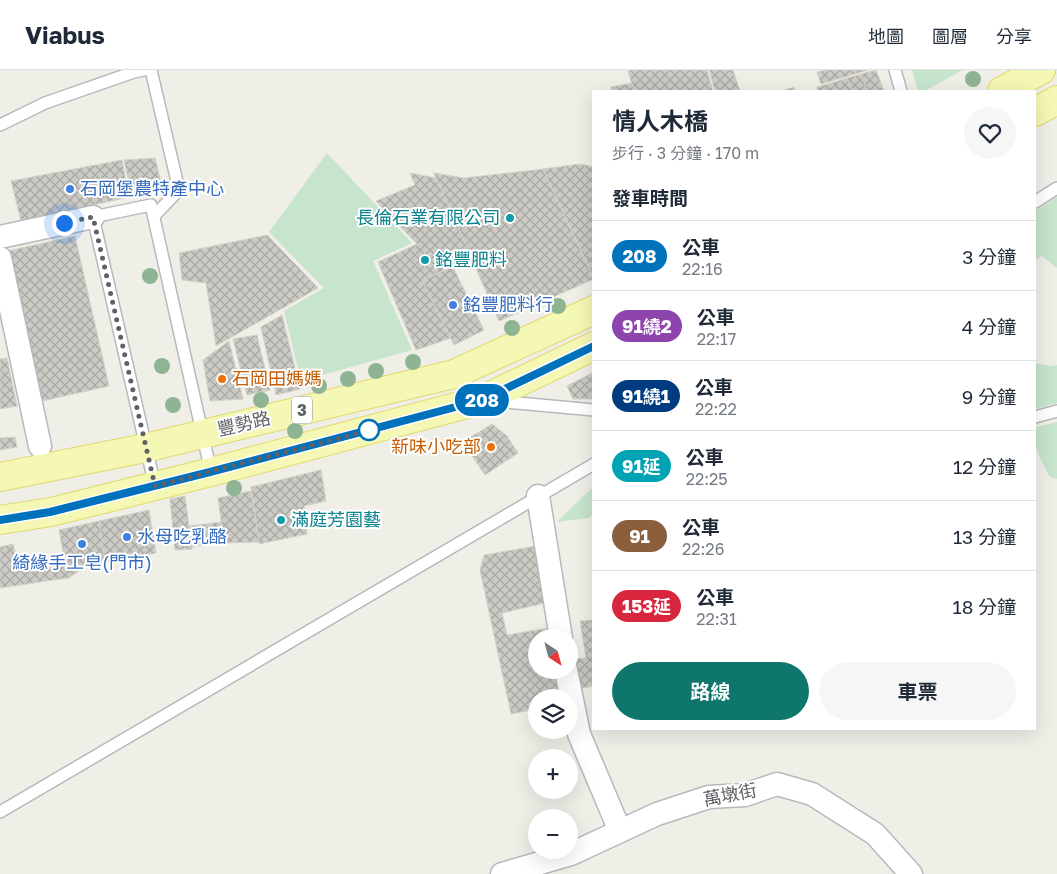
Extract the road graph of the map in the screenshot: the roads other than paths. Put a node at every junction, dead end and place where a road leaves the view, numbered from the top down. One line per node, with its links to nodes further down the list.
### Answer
1 (144, 70): 9 (lane)
2 (151, 70): 12 (lane)
3 (895, 70): 5 (lane)
4 (1041, 70): 6 (main road)
5 (901, 90)
6 (1004, 90)
7 (1057, 100): 8 (main road)
8 (1036, 111)
9 (0, 125)
10 (1057, 188): 11 (lane)
11 (1036, 201)
12 (154, 216): 13 (lane); 22 (lane)
13 (93, 217): 14 (street); 24 (lane)
14 (0, 237)
15 (0, 258): 23 (street)
16 (592, 311): 22 (main road, 豐勢路 / 3)
17 (592, 347): 18 (main road, 3)
18 (482, 400): 19 (lane); 26 (main road, 3)
19 (592, 410)
20 (1057, 411): 21 (lane)
21 (1036, 417)
22 (202, 434): 24 (main road, 豐勢路 / 3); 26 (lane)
23 (40, 446)
24 (146, 448): 27 (main road, 豐勢路 / 3); 28 (lane)
25 (592, 465): 29 (lane)
26 (210, 472): 28 (main road, 3)
27 (0, 477)
28 (155, 486): 30 (main road, 3)
29 (538, 496): 31 (street); 33 (lane)
30 (0, 520)
31 (560, 629)
32 (568, 679): 34 (street)
33 (0, 812)
34 (620, 831): 35 (street, 萬墩街); 36 (street, 萬墩街)
35 (502, 874)
36 (910, 874)

